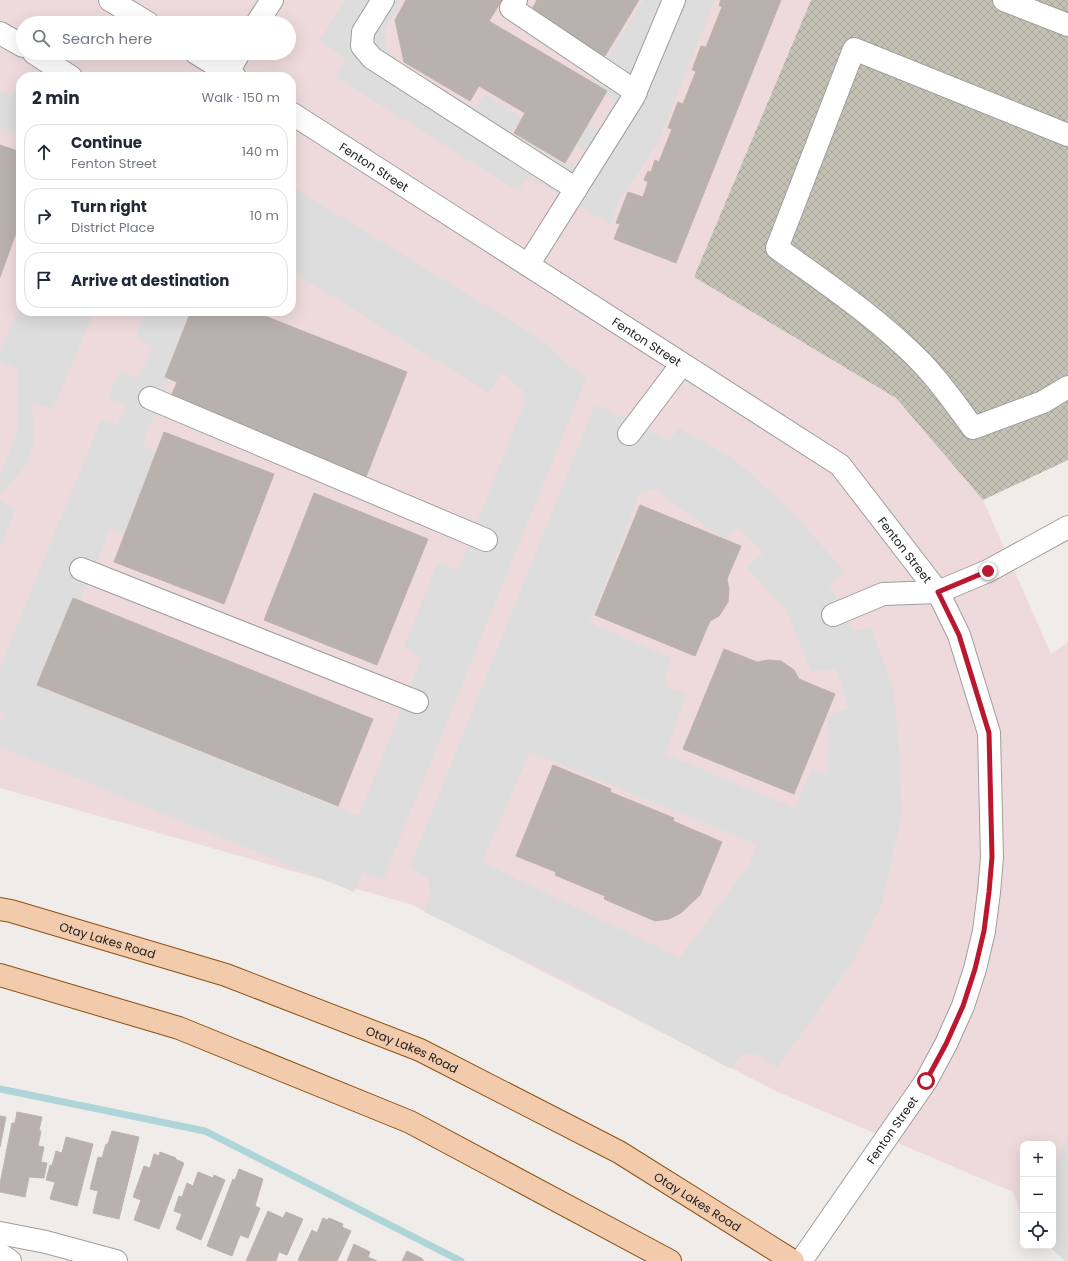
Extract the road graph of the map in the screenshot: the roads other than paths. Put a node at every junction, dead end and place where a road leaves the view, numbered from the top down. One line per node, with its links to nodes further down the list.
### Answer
1 (110, 0): 8 (street)
2 (272, 0): 9 (street)
3 (383, 0): 22 (street)
4 (516, 0): 19 (street)
5 (674, 0): 19 (street)
6 (1004, 0): 7 (street)
7 (1042, 7): 10 (street)
8 (136, 16)
9 (262, 16)
10 (1068, 25)
11 (0, 33): 12 (street)
12 (16, 42)
13 (45, 60): 16 (street)
14 (206, 60): 17 (street)
15 (236, 60): 18 (street)
16 (63, 72)
17 (224, 72)
18 (230, 72)
19 (636, 92): 22 (street)
20 (296, 116): 23 (street, Fenton Street)
21 (1068, 135): 25 (street)
22 (576, 189): 23 (street)
23 (528, 265): 24 (street, Fenton Street)
24 (682, 364): 27 (street); 31 (street, Fenton Street)
25 (1068, 387)
26 (150, 398): 29 (street)
27 (629, 434)
28 (1068, 527): 31 (street)
29 (486, 540)
30 (81, 569): 33 (street)
31 (938, 592): 32 (street); 42 (street, Fenton Street)
32 (833, 615)
33 (417, 702)
34 (0, 909): 41 (main road, Otay Lakes Road)
35 (0, 975): 40 (main road)
36 (0, 1233): 39 (street)
37 (0, 1254): 38 (street)
38 (10, 1261)
39 (116, 1261)
40 (670, 1261)
41 (793, 1261)
42 (801, 1261)

